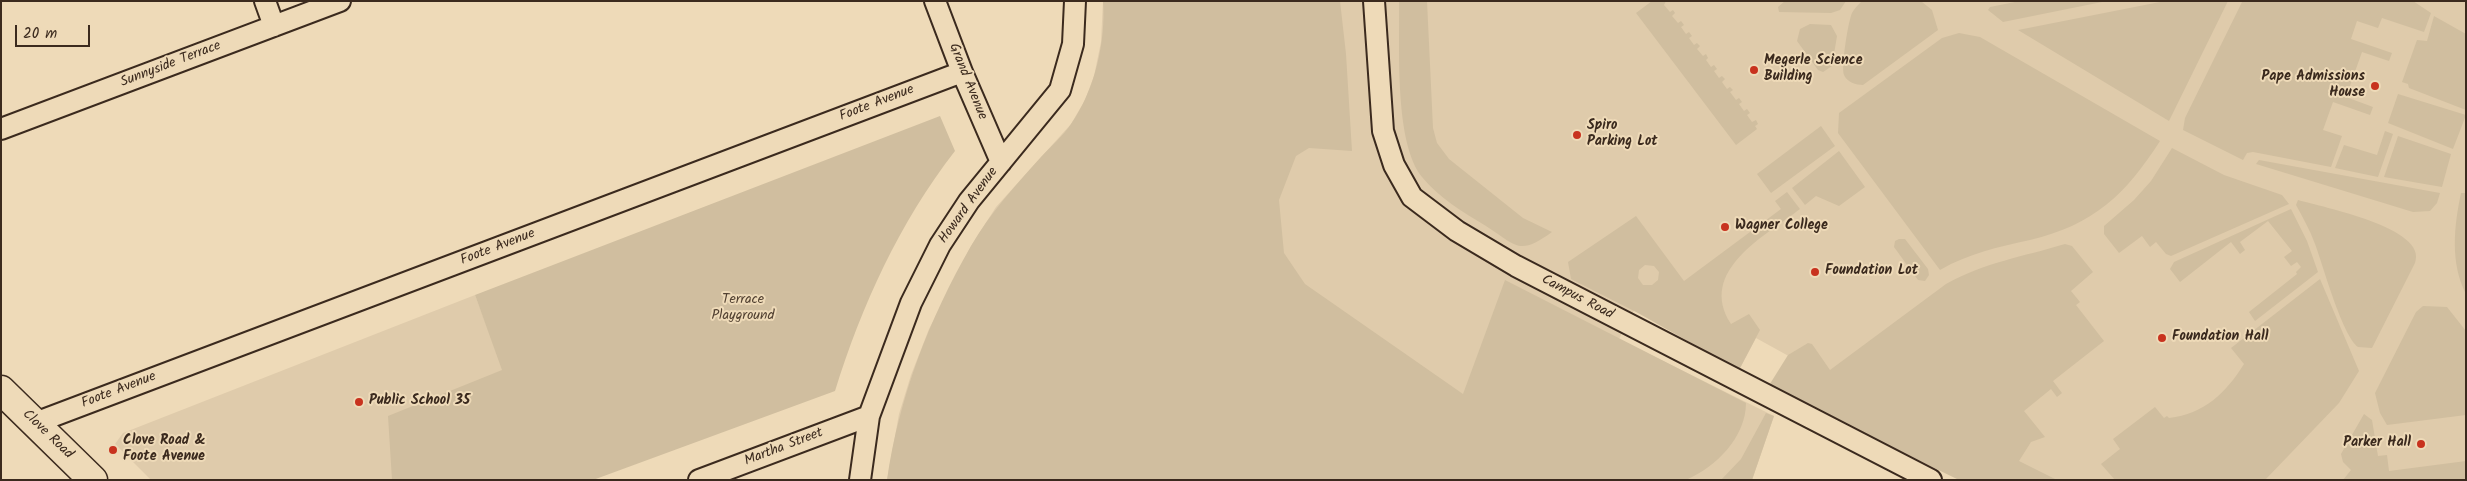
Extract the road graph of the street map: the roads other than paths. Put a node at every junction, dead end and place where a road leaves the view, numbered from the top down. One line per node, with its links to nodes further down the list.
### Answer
1 (265, 1): 6 (street)
2 (340, 1): 6 (street, Sunnyside Terrace)
3 (934, 1): 7 (street, Grand Avenue)
4 (1075, 1): 9 (street, Howard Avenue)
5 (1374, 1): 16 (street, Campus Road)
6 (274, 26): 8 (street, Sunnyside Terrace)
7 (962, 72): 9 (street, Grand Avenue); 12 (street, Foote Avenue)
8 (1, 129)
9 (1001, 162): 11 (street, Howard Avenue)
10 (1, 390): 12 (main road, Clove Road)
11 (869, 416): 14 (street, Martha Street); 15 (street, Howard Avenue)
12 (35, 423): 13 (main road, Clove Road)
13 (93, 480)
14 (699, 480)
15 (860, 480)
16 (1931, 480)

